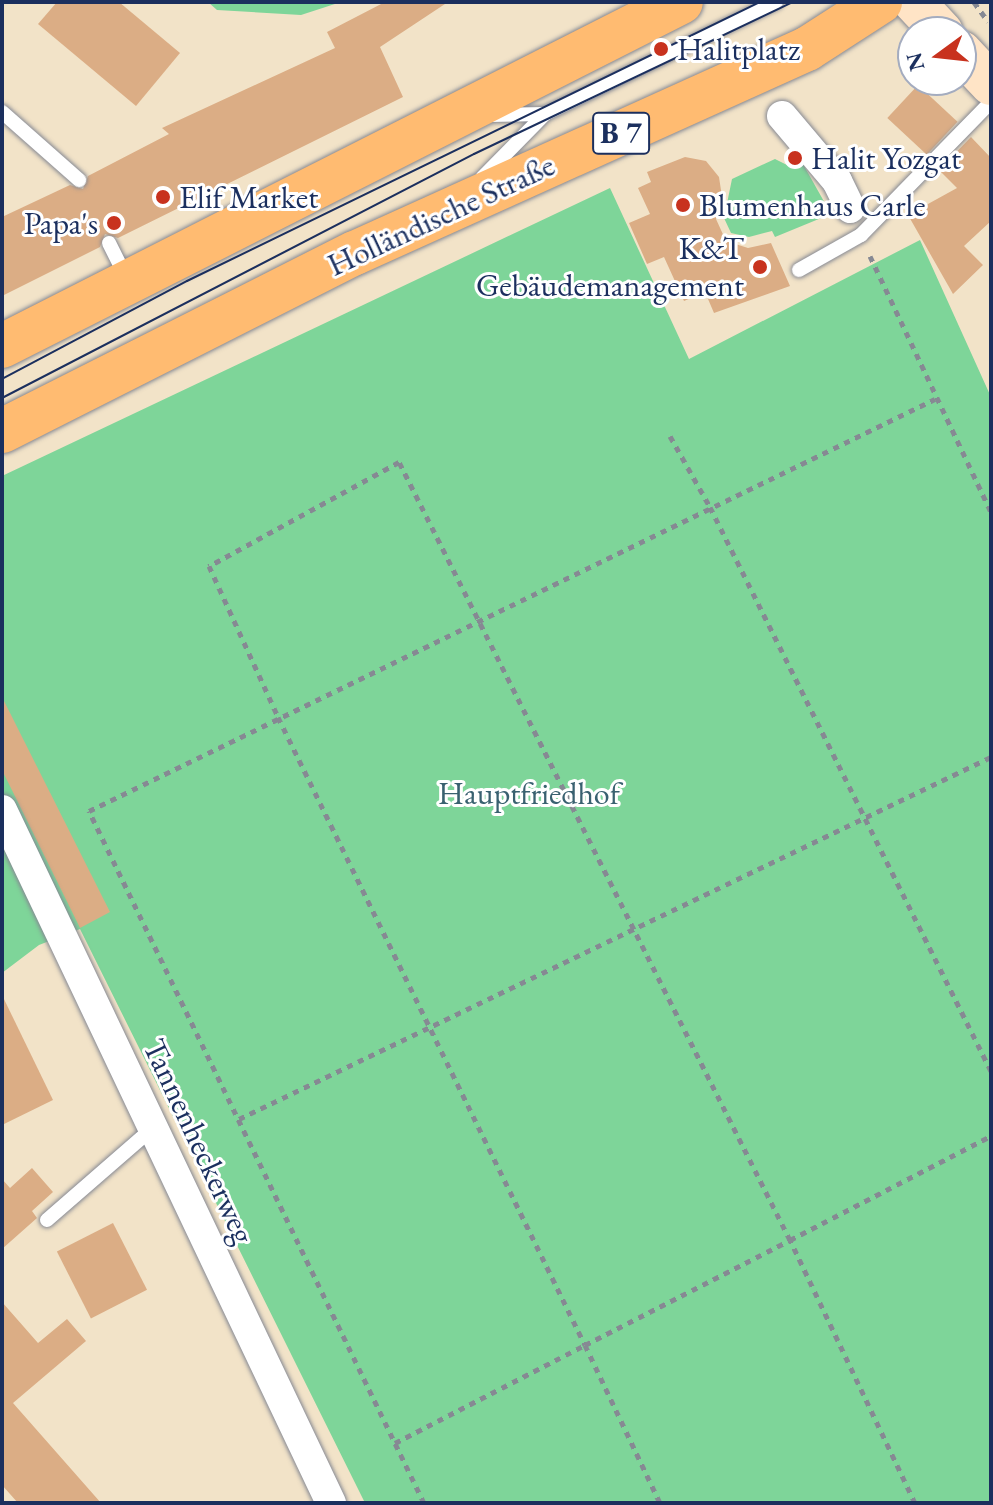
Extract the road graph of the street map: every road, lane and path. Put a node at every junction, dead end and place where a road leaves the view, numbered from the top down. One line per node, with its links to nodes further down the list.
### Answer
1 (681, 2): 11 (main road)
2 (776, 2): 10 (lane)
3 (880, 2): 14 (main road, Holländische Straße / B 7)
4 (974, 2): 5 (path)
5 (991, 24)
6 (977, 69): 7 (street)
7 (991, 84)
8 (991, 102): 15 (lane)
9 (2, 112): 13 (lane)
10 (545, 114): 11 (lane); 14 (lane)
11 (451, 115): 17 (main road)
12 (782, 116): 15 (street)
13 (79, 180)
14 (451, 210): 19 (main road, Holländische Straße / B 7)
15 (856, 222): 16 (lane); 18 (path)
16 (799, 270)
17 (2, 346)
18 (935, 399): 21 (path); 22 (path)
19 (2, 431)
20 (670, 436): 21 (path)
21 (710, 507): 23 (path); 27 (path)
22 (991, 512)
23 (481, 619): 24 (path); 24 (path); 28 (path)
24 (278, 717): 29 (path); 31 (path)
25 (991, 757): 27 (path)
26 (2, 810): 32 (street, Tannenheckerweg)
27 (863, 818): 28 (path); 30 (path)
28 (637, 927): 29 (path); 35 (path)
29 (428, 1028): 31 (path); 36 (path)
30 (991, 1071)
31 (239, 1119): 37 (path)
32 (153, 1128): 34 (lane); 38 (street, Tannenheckerweg)
33 (991, 1136): 35 (path)
34 (47, 1220)
35 (790, 1240): 36 (path); 41 (path)
36 (585, 1345): 37 (path); 40 (path)
37 (395, 1443): 39 (path)
38 (331, 1503)
39 (424, 1503)
40 (660, 1503)
41 (915, 1503)

